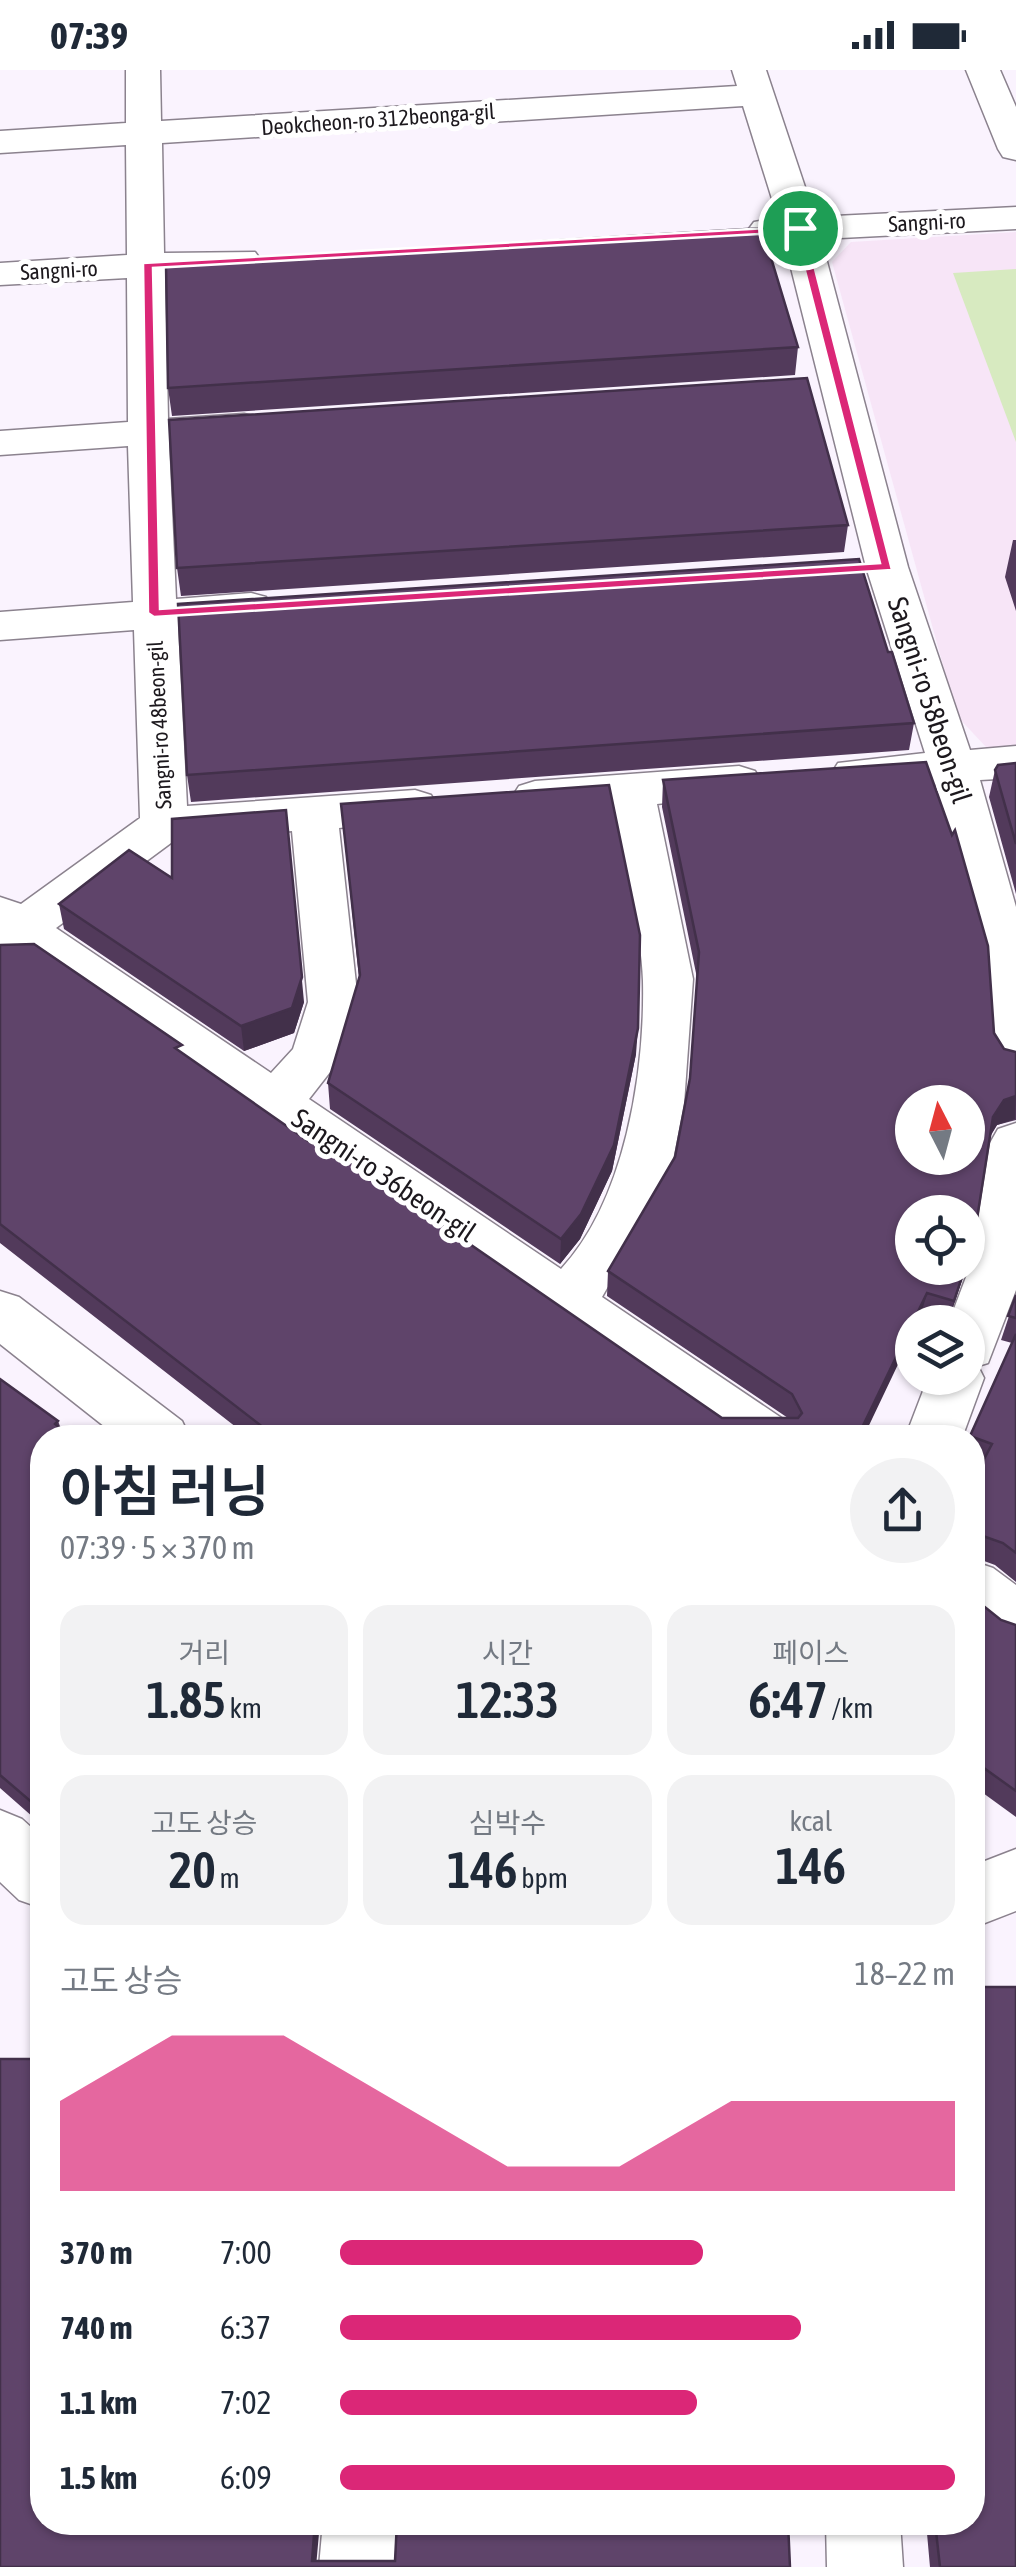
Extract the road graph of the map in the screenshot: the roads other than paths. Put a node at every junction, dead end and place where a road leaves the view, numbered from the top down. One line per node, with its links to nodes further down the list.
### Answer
1 (143, 70): 4 (street, Sangni-ro 48beon-gil)
2 (983, 70): 6 (street)
3 (752, 83): 4 (street, Deokcheon-ro 312beonga-gil); 8 (street, Sangni-ro 58beon-gil)
4 (146, 133): 5 (street, Deokcheon-ro 312beonga-gil); 11 (street, Sangni-ro 48beon-gil)
5 (0, 142)
6 (1016, 149)
7 (1016, 218): 8 (street, Sangni-ro)
8 (800, 228): 9 (street, Sangni-ro); 20 (street, Sangni-ro 58beon-gil)
9 (740, 232)
10 (286, 257): 11 (street, Sangni-ro)
11 (147, 265): 12 (street, Sangni-ro); 14 (street, Sangni-ro 48beon-gil)
12 (0, 274)
13 (287, 424): 14 (street)
14 (148, 432): 15 (street); 17 (street, Sangni-ro 48beon-gil)
15 (0, 443)
16 (293, 604): 17 (street)
17 (154, 613): 18 (street); 23 (street, Sangni-ro 48beon-gil)
18 (0, 626)
19 (1016, 762): 20 (street)
20 (953, 767): 21 (street); 25 (street, Sangni-ro 58beon-gil)
21 (632, 790): 22 (street); 28 (street)
22 (314, 814): 23 (street); 26 (street)
23 (164, 824): 24 (street)
24 (7, 929): 26 (street, Sangni-ro 36beon-gil)
25 (1015, 1027)
26 (276, 1102): 28 (street, Sangni-ro 36beon-gil)
27 (1016, 1142): 29 (street)
28 (567, 1299): 33 (street, Sangni-ro 36beon-gil)
29 (983, 1305)
30 (0, 1313): 32 (street)
31 (949, 1395): 34 (street)
32 (145, 1425)
33 (747, 1425)
34 (938, 1425)
35 (985, 1596): 36 (street)
36 (1016, 1620)
37 (0, 1840): 38 (street)
38 (30, 1867)
39 (1016, 1880): 40 (street)
40 (985, 1892)
41 (359, 2535): 43 (street)
42 (864, 2535): 44 (street)
43 (358, 2567)
44 (866, 2567)

